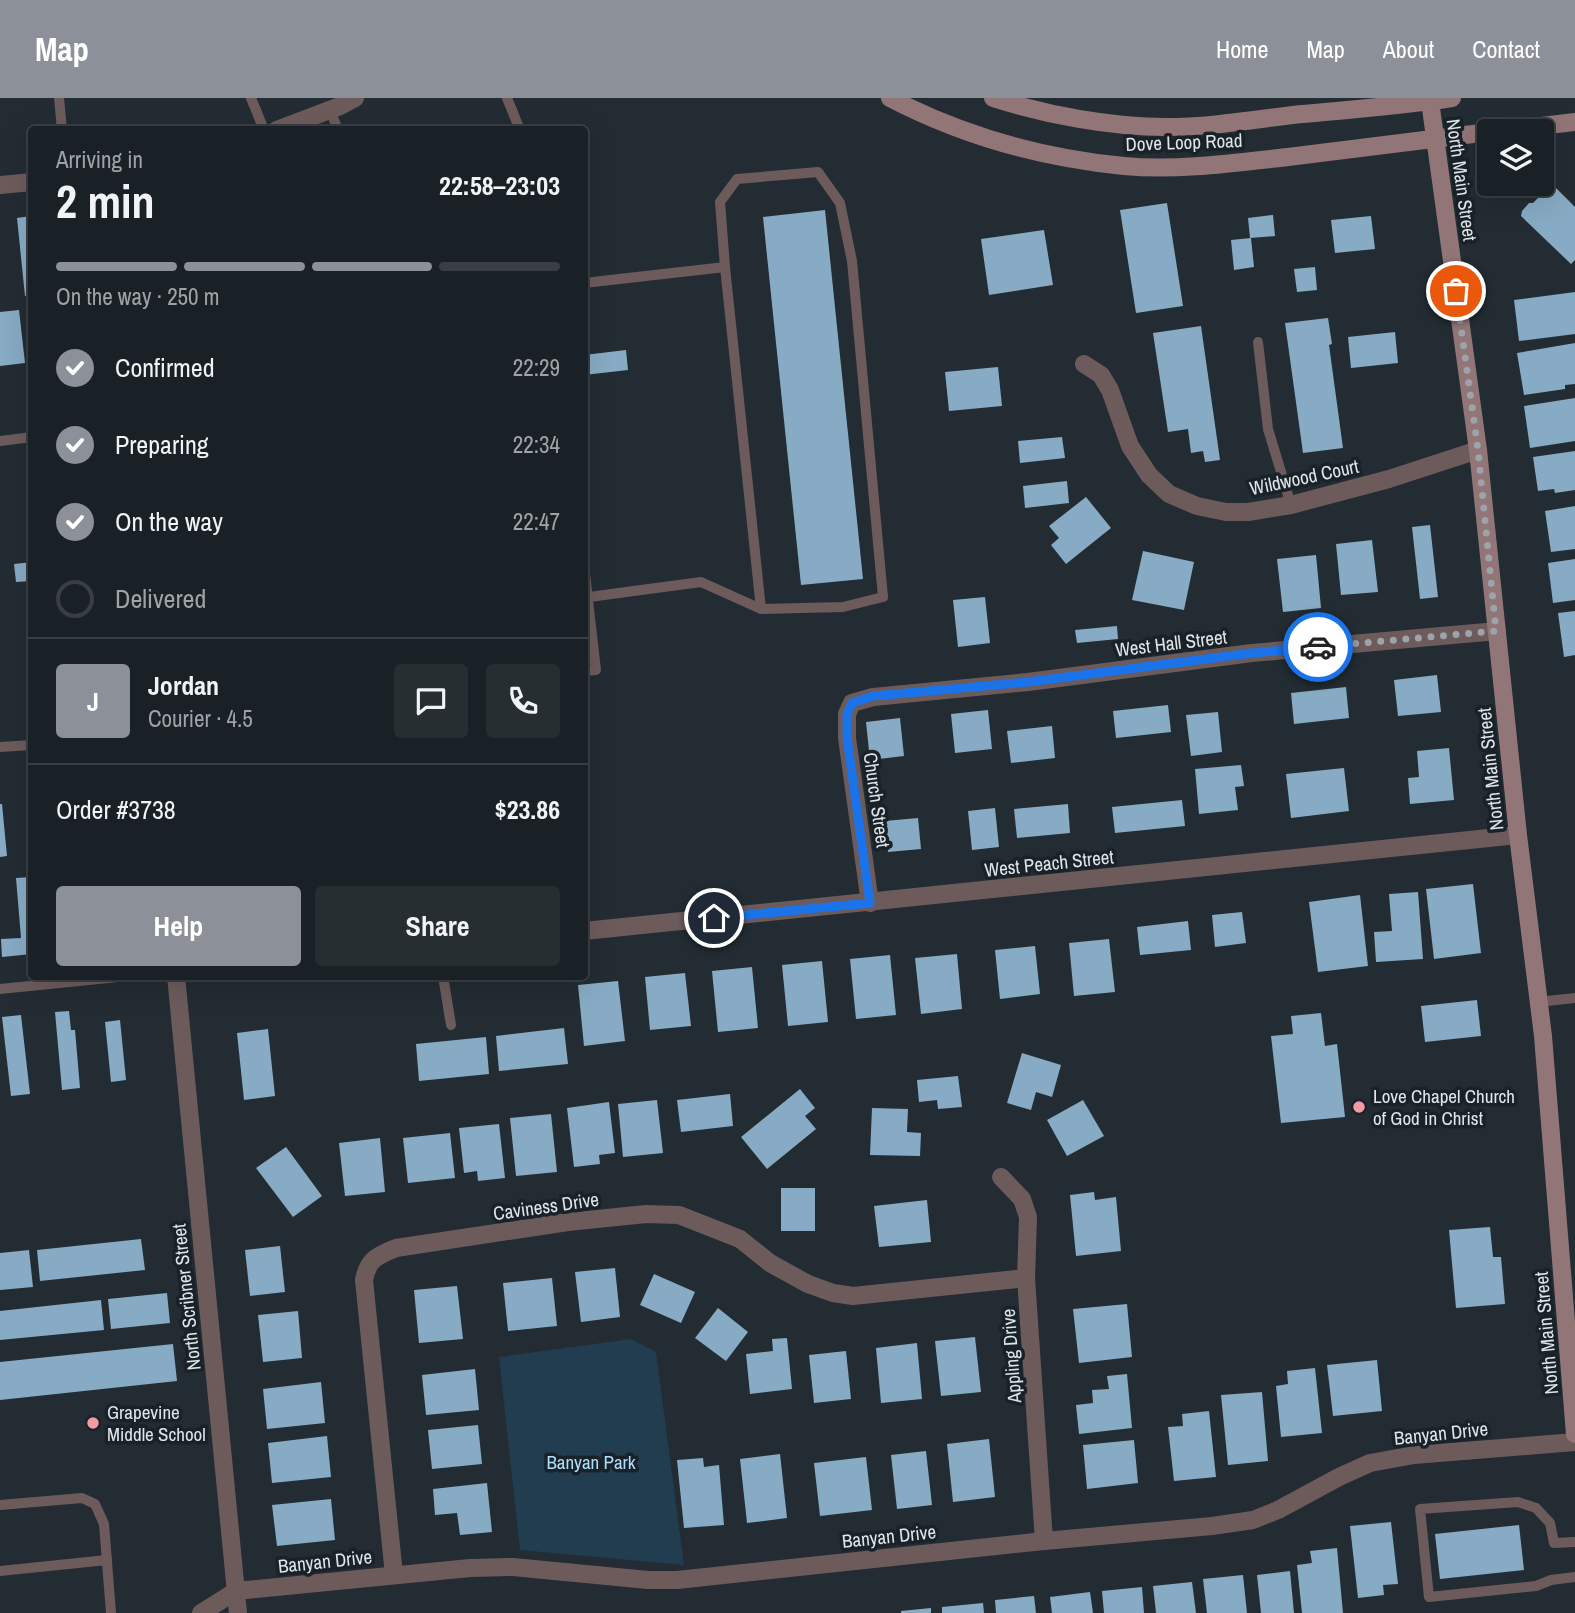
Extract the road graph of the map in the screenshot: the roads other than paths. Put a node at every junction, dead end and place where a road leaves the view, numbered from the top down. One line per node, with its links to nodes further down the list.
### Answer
1 (59, 98): 12 (lane)
2 (251, 98): 13 (lane)
3 (355, 98): 9 (street)
4 (507, 98): 16 (lane)
5 (890, 98): 18 (main road, Dove Loop Road)
6 (993, 98): 8 (main road, Dove Loop Road)
7 (1452, 98): 8 (main road, Dove Loop Road)
8 (1430, 100): 18 (main road, North Main Street)
9 (330, 110): 14 (street); 15 (lane)
10 (1575, 122): 11 (main road)
11 (1554, 124)
12 (62, 126)
13 (262, 126)
14 (288, 126)
15 (336, 126)
16 (518, 126)
17 (1477, 134): 18 (main road, Dove Loop Road)
18 (1436, 139): 27 (main road, North Main Street)
19 (28, 182): 20 (street)
20 (0, 185)
21 (725, 267): 22 (lane); 31 (lane); 31 (lane)
22 (588, 284)
23 (1258, 342): 28 (lane)
24 (1084, 364): 28 (street, Wildwood Court)
25 (28, 438): 26 (lane)
26 (0, 441)
27 (1478, 450): 28 (street, Wildwood Court); 32 (main road, North Main Street)
28 (1291, 505)
29 (588, 591): 30 (lane)
30 (589, 597): 31 (lane); 33 (lane)
31 (761, 609)
32 (1496, 631): 34 (street, West Hall Street); 37 (main road, North Main Street)
33 (588, 671)
34 (852, 703): 38 (street, Church Street)
35 (28, 745): 36 (lane)
36 (0, 747)
37 (1518, 835): 38 (street, West Peach Street); 45 (main road, North Main Street)
38 (870, 903): 39 (street, West Peach Street)
39 (588, 931)
40 (89, 980): 43 (lane)
41 (176, 980): 59 (street, North Scribner Street)
42 (444, 980): 46 (lane)
43 (0, 989)
44 (1575, 998): 45 (lane)
45 (1538, 1002): 49 (main road, North Main Street)
46 (451, 1025)
47 (1002, 1177): 48 (street, Appling Drive)
48 (1026, 1278): 53 (street, Appling Drive); 57 (street, Caviness Drive)
49 (1575, 1417): 50 (main road, North Main Street)
50 (1575, 1434)
51 (1575, 1442): 53 (street, Banyan Drive)
52 (0, 1505): 55 (lane)
53 (1044, 1541): 57 (street, Banyan Drive)
54 (1575, 1542): 58 (lane)
55 (107, 1560): 56 (lane); 60 (lane)
56 (0, 1571)
57 (394, 1575): 59 (street, Banyan Drive)
58 (1575, 1577)
59 (236, 1591): 61 (street, Banyan Drive); 62 (street, North Scribner Street)
60 (111, 1613)
61 (201, 1613)
62 (238, 1613)

